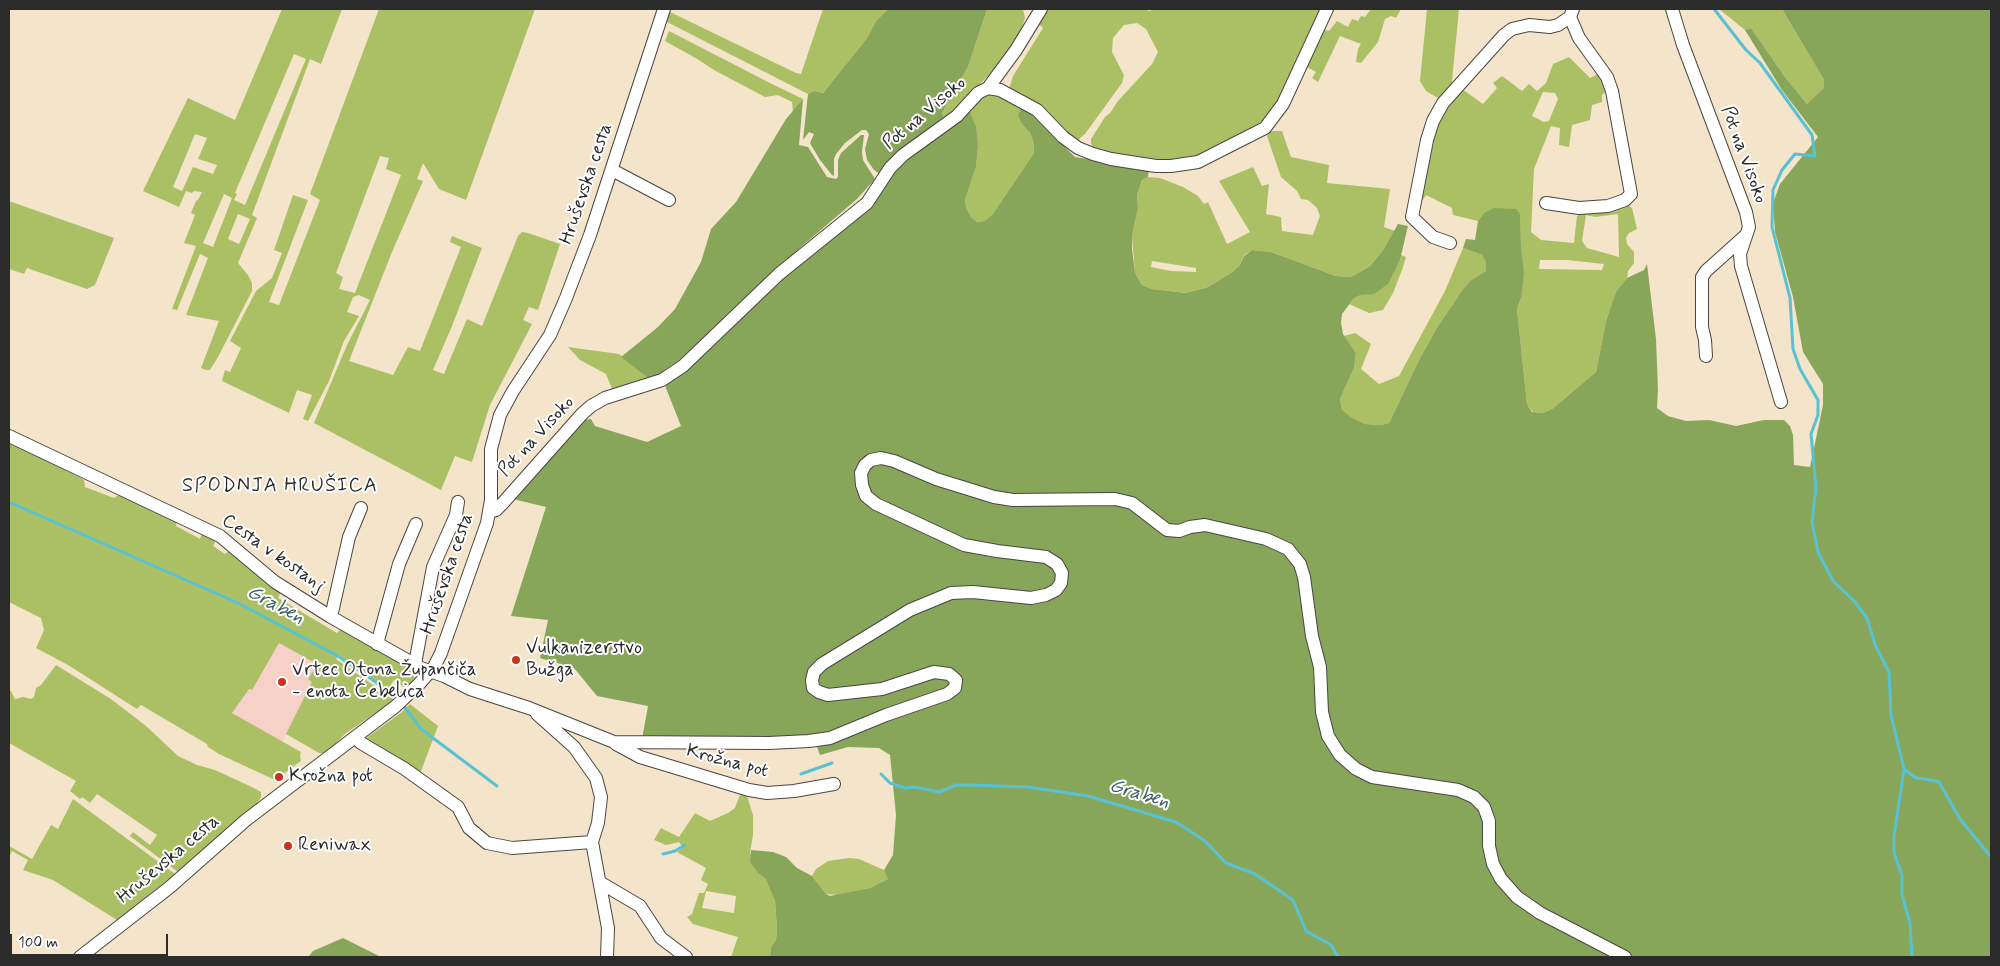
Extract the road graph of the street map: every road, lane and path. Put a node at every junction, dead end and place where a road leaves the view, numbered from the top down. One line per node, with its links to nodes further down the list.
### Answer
1 (664, 9): 7 (street, Hruševska cesta)
2 (1041, 9): 6 (street)
3 (1327, 9): 6 (street, Pot na Visoko)
4 (1672, 9): 10 (street, Pot na Visoko)
5 (1571, 13): 9 (street); 11 (street)
6 (988, 88): 17 (street, Pot na Visoko)
7 (612, 170): 8 (street); 17 (street, Hruševska cesta)
8 (669, 200)
9 (1546, 203)
10 (1747, 234): 12 (street); 13 (street, Pot na Visoko)
11 (1450, 243)
12 (1706, 356)
13 (1781, 402)
14 (9, 436): 19 (street, Cesta v kostanj)
15 (458, 502): 21 (street)
16 (361, 508): 19 (street)
17 (489, 512): 22 (street, Hruševska cesta)
18 (416, 524): 20 (street)
19 (331, 617): 20 (street, Cesta v kostanj)
20 (377, 644): 21 (street, Cesta v kostanj)
21 (415, 664): 22 (street, Cesta v kostanj)
22 (430, 671): 23 (street, Krožna pot); 24 (street, Hruševska cesta)
23 (529, 708): 25 (street, Krožna pot); 27 (street, Krožna pot)
24 (355, 737): 27 (street); 29 (street, Hruševska cesta)
25 (614, 742): 26 (street, Krožna pot); 32 (street, Krožna pot)
26 (834, 784)
27 (592, 842): 28 (street, Krožna pot)
28 (601, 883): 30 (street, Krožna pot); 31 (street)
29 (80, 957)
30 (607, 957)
31 (686, 957)
32 (1626, 957)

